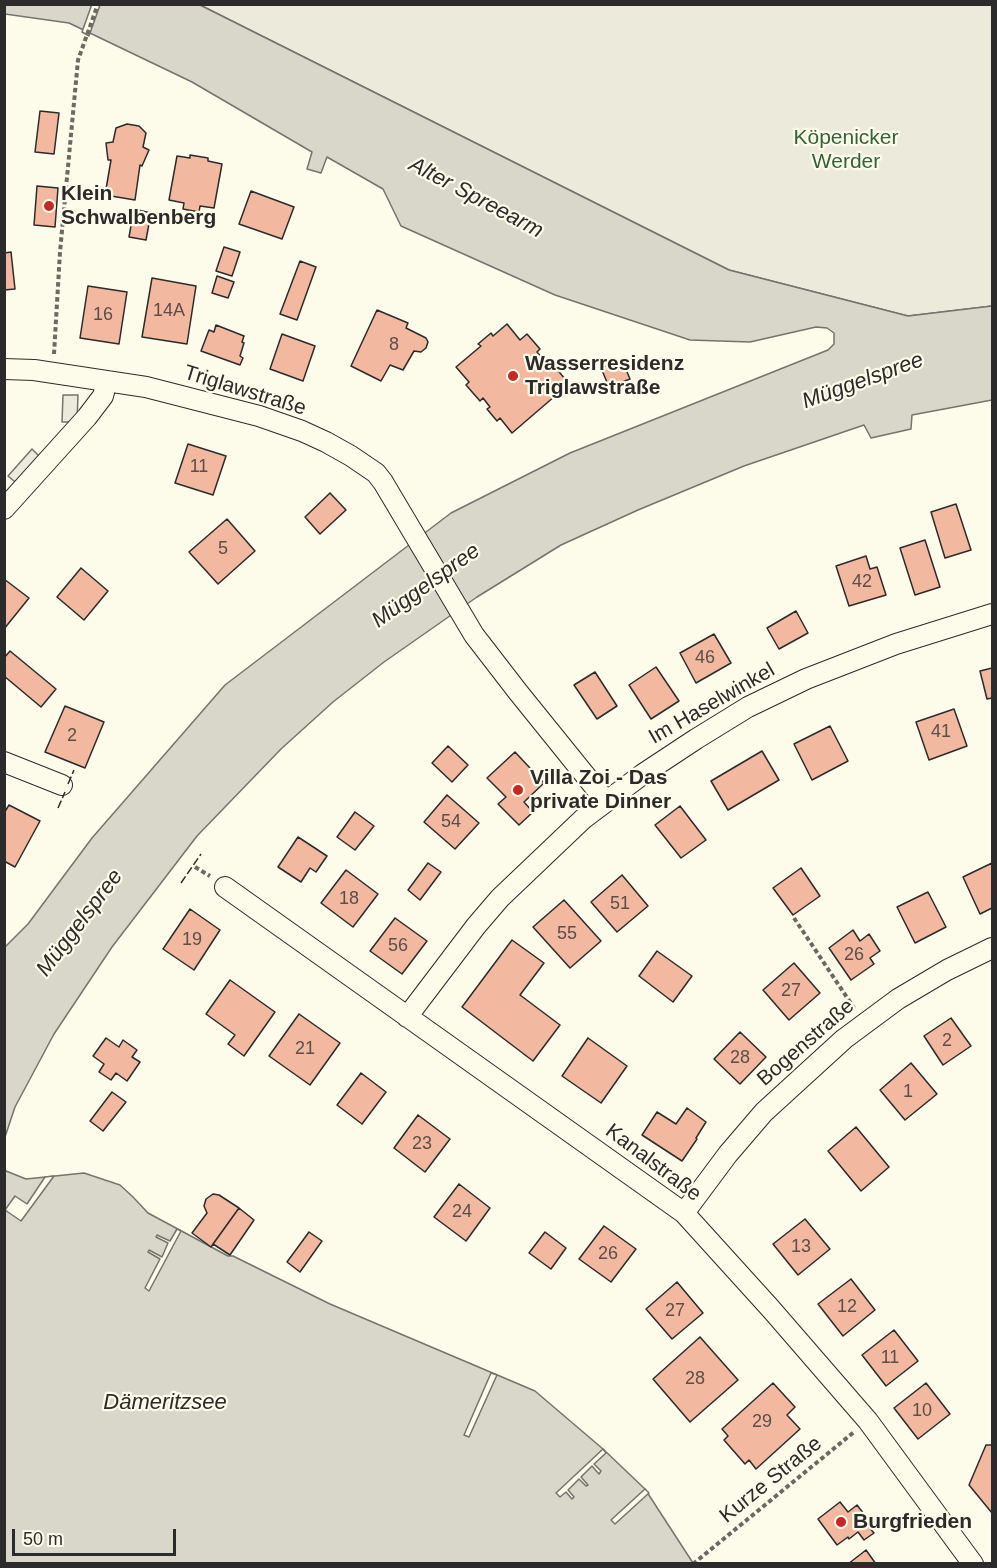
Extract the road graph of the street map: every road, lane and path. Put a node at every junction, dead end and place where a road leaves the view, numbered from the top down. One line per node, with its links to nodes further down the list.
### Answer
1 (98, 4): 3 (path)
2 (60, 183): 3 (path)
3 (66, 183): 5 (path)
4 (4, 369): 5 (street, Triglawstraße)
5 (53, 373): 6 (street, Triglawstraße)
6 (107, 381): 7 (street); 11 (street, Triglawstraße)
7 (4, 509)
8 (993, 614): 11 (street, Im Haselwinkel)
9 (4, 762): 10 (street)
10 (62, 786)
11 (606, 801): 15 (street, Im Haselwinkel)
12 (225, 887): 15 (street, Kanalstraße)
13 (794, 918): 16 (path)
14 (993, 948): 16 (street, Bogenstraße)
15 (407, 1017): 17 (street, Kanalstraße)
16 (865, 1024): 17 (street, Bogenstraße)
17 (684, 1213): 18 (street, Kanalstraße)
18 (868, 1420): 19 (path, Kurze Straße); 20 (street, Kanalstraße)
19 (693, 1563)
20 (973, 1563)

